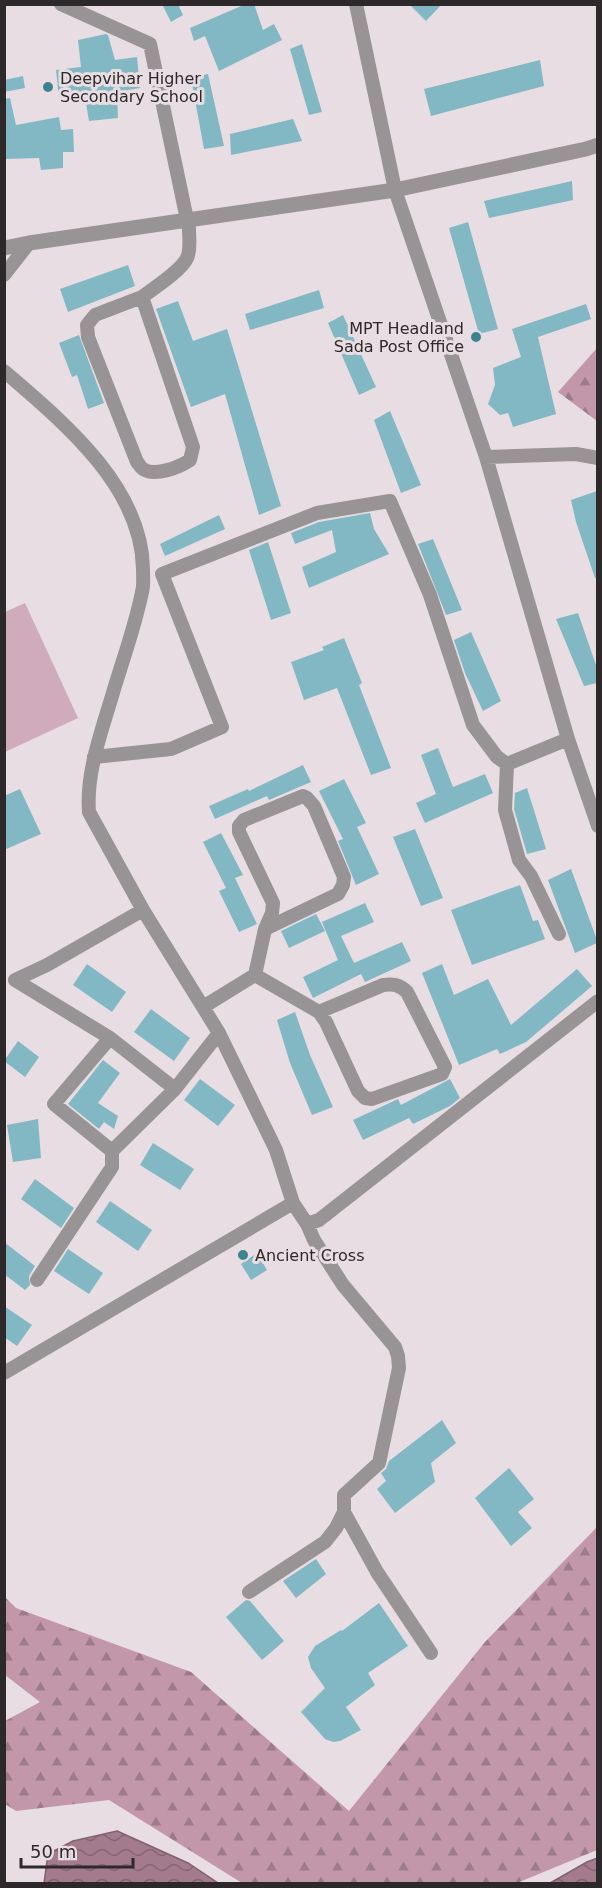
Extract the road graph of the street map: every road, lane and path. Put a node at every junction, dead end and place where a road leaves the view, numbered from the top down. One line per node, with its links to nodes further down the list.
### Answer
1 (62, 4): 5 (street)
2 (356, 4): 4 (street)
3 (597, 145): 4 (street)
4 (395, 190): 5 (street); 11 (street)
5 (187, 220): 6 (street); 9 (street)
6 (29, 243): 7 (street); 8 (street)
7 (4, 248)
8 (4, 275)
9 (142, 297): 9 (street)
10 (4, 371): 14 (street)
11 (486, 457): 12 (street); 13 (street)
12 (597, 458)
13 (568, 739): 15 (street); 16 (street)
14 (94, 757): 15 (street); 17 (street)
15 (507, 764): 19 (street)
16 (597, 826)
17 (143, 910): 21 (street); 23 (street)
18 (265, 929): 18 (street); 20 (street)
19 (560, 934)
20 (255, 975): 23 (street); 24 (street)
21 (10, 982): 26 (street)
22 (597, 1001): 30 (street)
23 (203, 1007): 25 (street)
24 (319, 1012): 24 (street)
25 (219, 1033): 27 (street); 29 (street)
26 (110, 1038): 27 (street); 28 (street)
27 (175, 1089): 28 (street)
28 (112, 1151): 31 (street)
29 (293, 1203): 30 (street); 32 (street)
30 (307, 1224): 33 (street)
31 (37, 1280)
32 (4, 1373)
33 (344, 1512): 34 (street); 35 (street)
34 (249, 1592)
35 (431, 1653)

